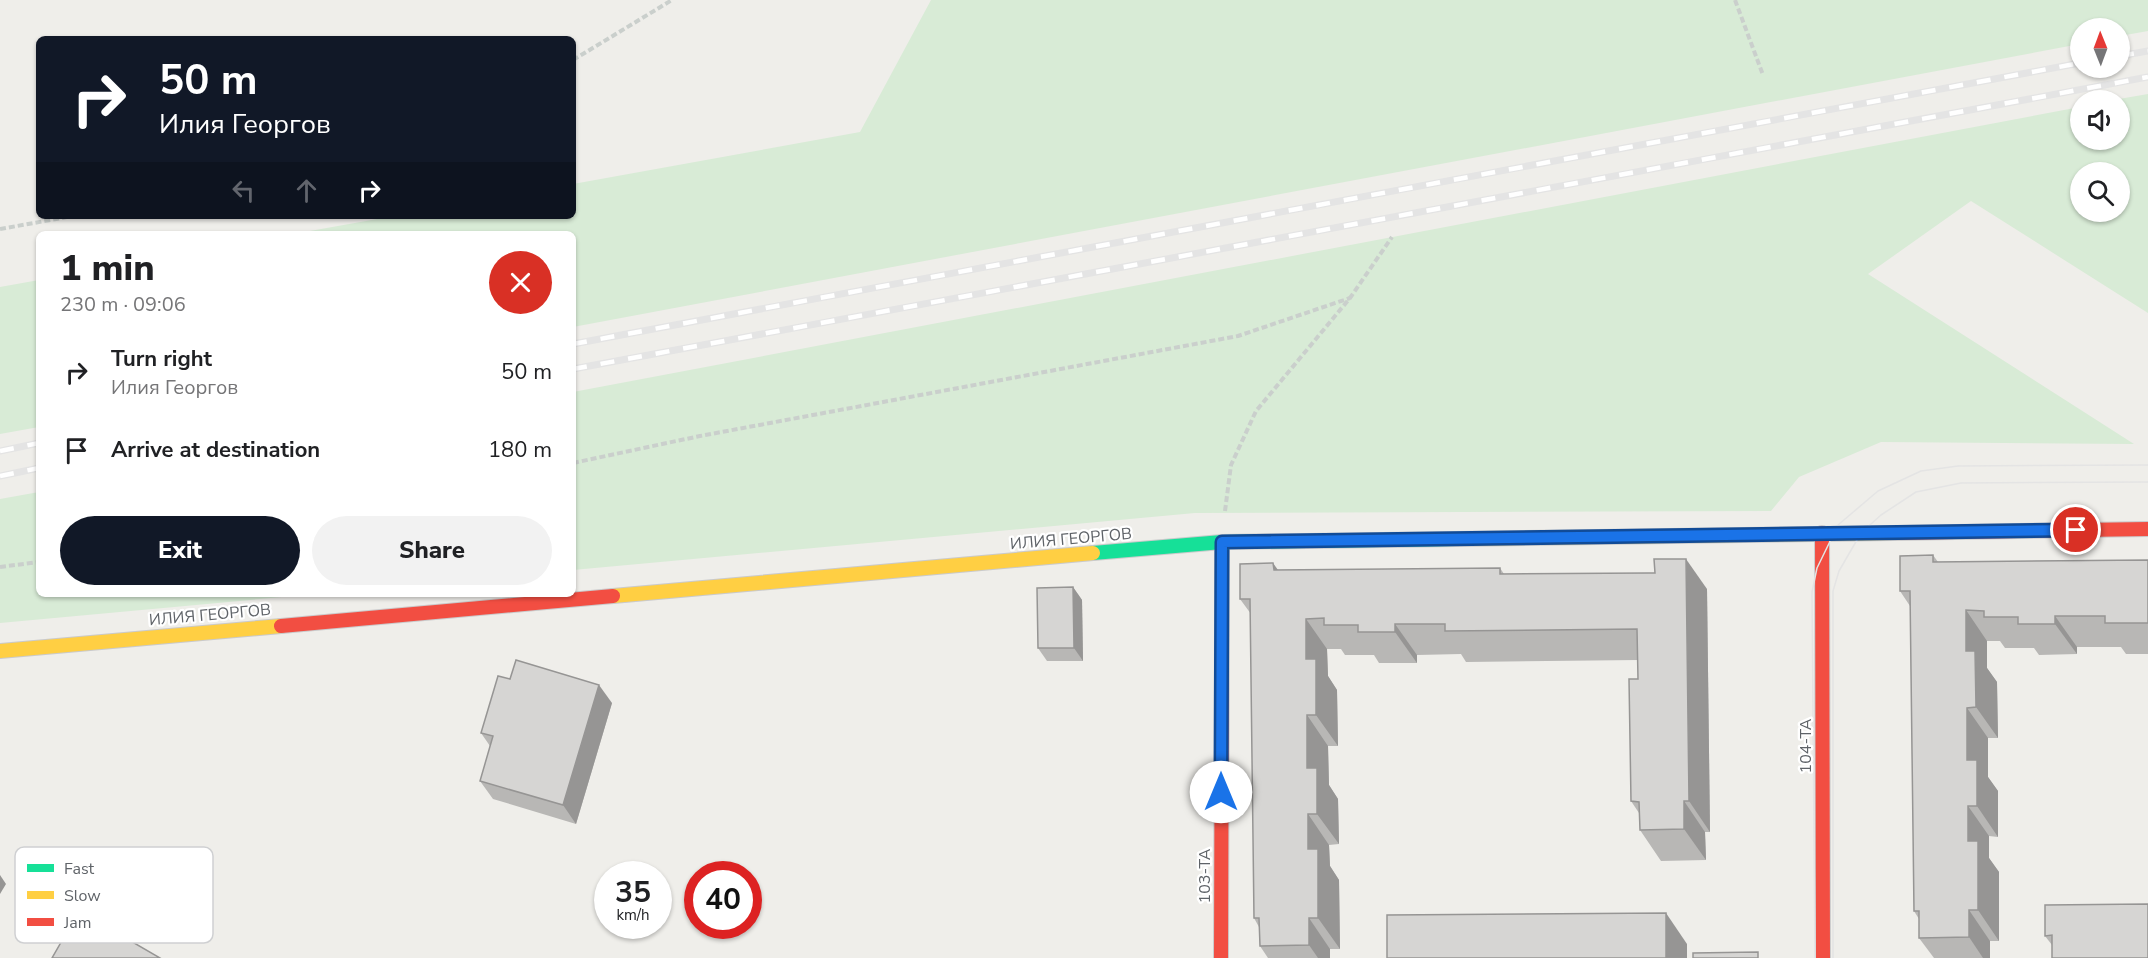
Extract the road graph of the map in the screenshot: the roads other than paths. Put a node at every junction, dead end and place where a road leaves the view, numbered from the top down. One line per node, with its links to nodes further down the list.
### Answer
1 (2148, 529): 2 (street, ИЛИЯ ГЕОРГОВ)
2 (1822, 533): 3 (street, ИЛИЯ ГЕОРГОВ); 6 (street, 104-ТА)
3 (1222, 542): 4 (street, ИЛИЯ ГЕОРГОВ); 5 (street, 103-ТА)
4 (0, 651)
5 (1221, 958)
6 (1823, 958)

